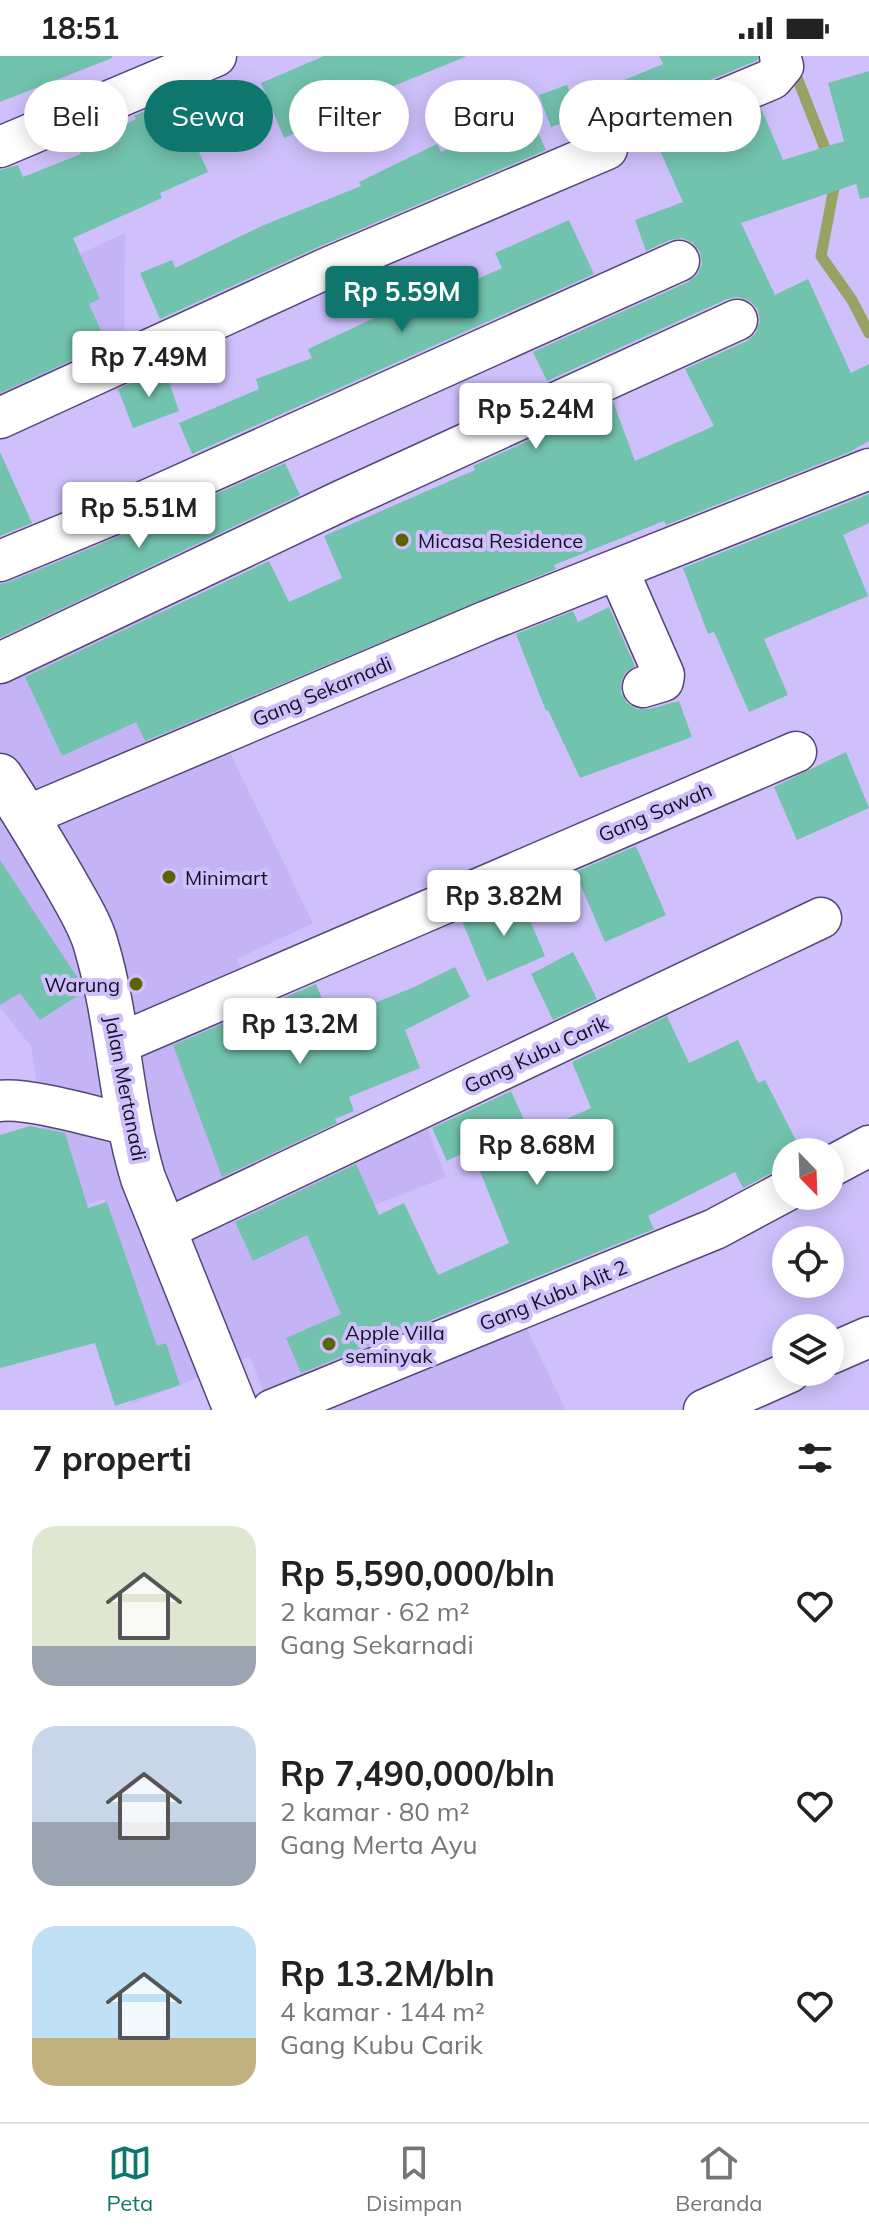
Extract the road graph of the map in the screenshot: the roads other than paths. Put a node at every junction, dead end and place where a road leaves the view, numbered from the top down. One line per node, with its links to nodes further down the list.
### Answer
1 (216, 56): 4 (street)
2 (780, 56): 3 (street)
3 (761, 84)
4 (0, 147)
5 (600, 152): 8 (street)
6 (679, 261): 10 (street)
7 (737, 320): 12 (street)
8 (0, 418)
9 (869, 469): 11 (street, Gang Sekarnadi)
10 (0, 561)
11 (618, 570): 13 (street); 16 (street, Gang Sekarnadi)
12 (0, 663)
13 (643, 687)
14 (796, 752): 18 (street, Gang Sawah)
15 (0, 776): 16 (street, Jalan Mertanadi)
16 (27, 816): 18 (street, Jalan Mertanadi)
17 (821, 918): 24 (street, Gang Kubu Carik)
18 (118, 1044): 20 (street, Jalan Mertanadi)
19 (0, 1101): 20 (street)
20 (129, 1125): 24 (street, Jalan Mertanadi)
21 (869, 1146): 22 (street)
22 (844, 1159)
23 (772, 1198): 29 (street, Gang Kubu Alit 2)
24 (164, 1230): 28 (street, Jalan Mertanadi)
25 (869, 1337): 26 (street)
26 (844, 1348)
27 (772, 1380): 30 (street)
28 (236, 1410)
29 (272, 1410)
30 (704, 1410)

